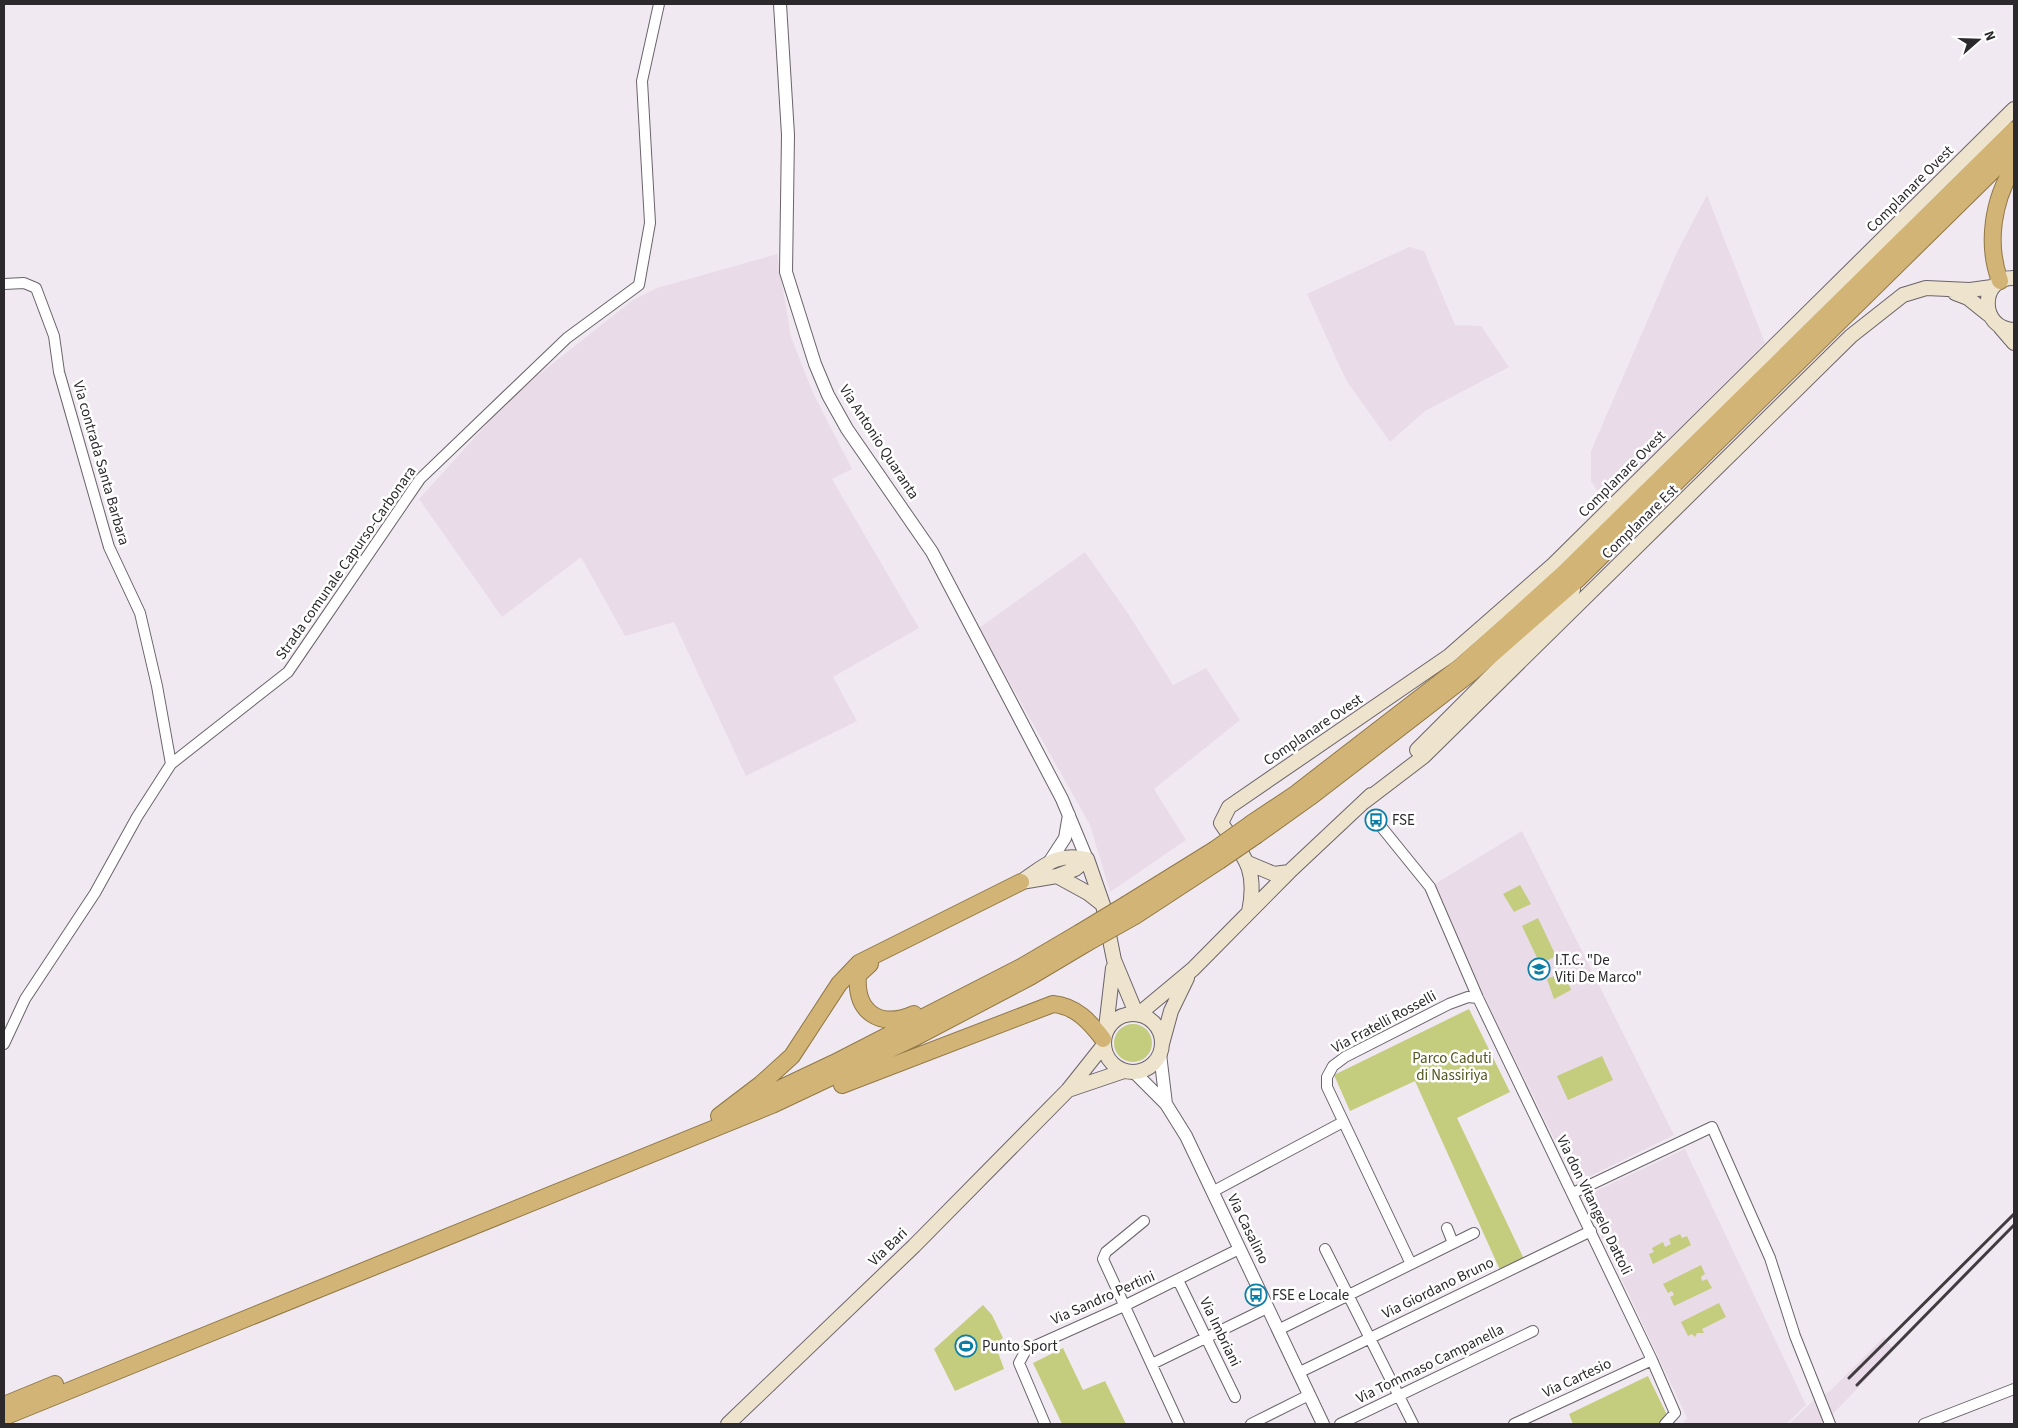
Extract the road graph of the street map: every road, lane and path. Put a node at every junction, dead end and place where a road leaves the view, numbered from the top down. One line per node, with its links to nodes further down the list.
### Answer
1 (659, 4): 14 (street, Strada comunale Capurso-Carbonara)
2 (780, 4): 16 (street, Via Antonio Quaranta)
3 (2014, 109): 21 (main road, Complanare Ovest)
4 (2014, 130): 18 (highway)
5 (2014, 150): 13 (highway)
6 (2014, 167): 7 (highway)
7 (2006, 279): 9 (main road, Complanare Est); 10 (main road)
8 (4, 284): 14 (street, Via contrada Santa Barbara)
9 (1948, 290): 10 (main road); 15 (main road, Complanare Est)
10 (1988, 314): 11 (main road)
11 (2008, 329): 12 (main road)
12 (2014, 343)
13 (1590, 567): 15 (main road); 18 (highway)
14 (171, 764): 35 (street, Strada comunale Capurso-Carbonara)
15 (1364, 802): 22 (main road)
16 (1069, 815): 19 (street, Via Antonio Quaranta); 20 (street)
17 (1378, 824): 32 (street)
18 (1254, 829): 27 (highway, bridge)
19 (1087, 859): 20 (main road); 23 (main road); 25 (main road)
20 (1050, 861): 24 (main road)
21 (1248, 863): 22 (main road); 26 (main road)
22 (1289, 872): 26 (main road)
23 (1057, 876): 24 (main road); 25 (main road)
24 (1021, 882): 28 (highway)
25 (1103, 905): 29 (main road)
26 (1249, 912): 30 (main road)
27 (1083, 938): 31 (highway); 42 (highway)
28 (890, 947): 31 (highway); 40 (highway)
29 (1114, 960): 33 (main road); 34 (main road)
30 (1193, 969): 33 (main road); 36 (main road)
31 (992, 981): 40 (highway)
32 (1478, 998): 41 (street, Via Fratelli Rosselli); 44 (street, Via don Vitangelo Dattoli)
33 (1137, 1014): 34 (main road); 36 (main road)
34 (1104, 1038): 37 (main road); 38 (main road, Via Bari); 42 (highway)
35 (4, 1044)
36 (1161, 1051): 37 (main road); 39 (street, Via Casalino)
37 (1129, 1071): 38 (main road); 39 (street, Via Casalino)
38 (1068, 1090): 70 (main road, Via Bari)
39 (1166, 1104): 43 (street, Via Casalino)
40 (719, 1116): 68 (highway)
41 (1343, 1122): 43 (street); 52 (street, Via Fratelli Rosselli)
42 (639, 1161): 69 (highway)
43 (1212, 1192): 50 (street, Via Casalino)
44 (1573, 1193): 47 (street, Via don Vitangelo Dattoli); 79 (street)
45 (1144, 1221): 55 (street)
46 (1447, 1228): 49 (street)
47 (1591, 1231): 59 (street, Via Giordano Bruno); 61 (street, Via don Vitangelo Dattoli)
48 (1474, 1233): 49 (street)
49 (1454, 1242): 52 (street)
50 (1239, 1249): 53 (street, Via Sandro Pertini); 56 (street, Via Casalino)
51 (1325, 1249): 54 (street)
52 (1411, 1264): 54 (street)
53 (1178, 1280): 55 (street, Via Sandro Pertini); 60 (street, Via Imbriani)
54 (1348, 1296): 57 (street); 59 (street)
55 (1124, 1306): 62 (street); 71 (street, Via Sandro Pertini)
56 (1267, 1308): 57 (street, Via Casalino); 60 (street)
57 (1278, 1330): 63 (street, Via Casalino)
58 (1533, 1332): 66 (street, Via Tommaso Campanella)
59 (1370, 1337): 63 (street, Via Giordano Bruno); 66 (street)
60 (1207, 1339): 62 (street); 67 (street, Via Imbriani)
61 (1652, 1360): 77 (street, Via Cartesio); 78 (street, Via don Vitangelo Dattoli)
62 (1152, 1364): 72 (street)
63 (1298, 1373): 65 (street, Via Casalino)
64 (2014, 1389): 80 (street)
65 (1309, 1394): 73 (street); 74 (street, Via Casalino)
66 (1400, 1396): 75 (street, Via Tommaso Campanella); 76 (street)
67 (1235, 1397)
68 (4, 1405)
69 (4, 1417)
70 (728, 1424)
71 (1045, 1424)
72 (1179, 1424)
73 (1251, 1424)
74 (1323, 1424)
75 (1340, 1424)
76 (1413, 1424)
77 (1514, 1424)
78 (1665, 1424)
79 (1830, 1424)
80 (1924, 1424)

